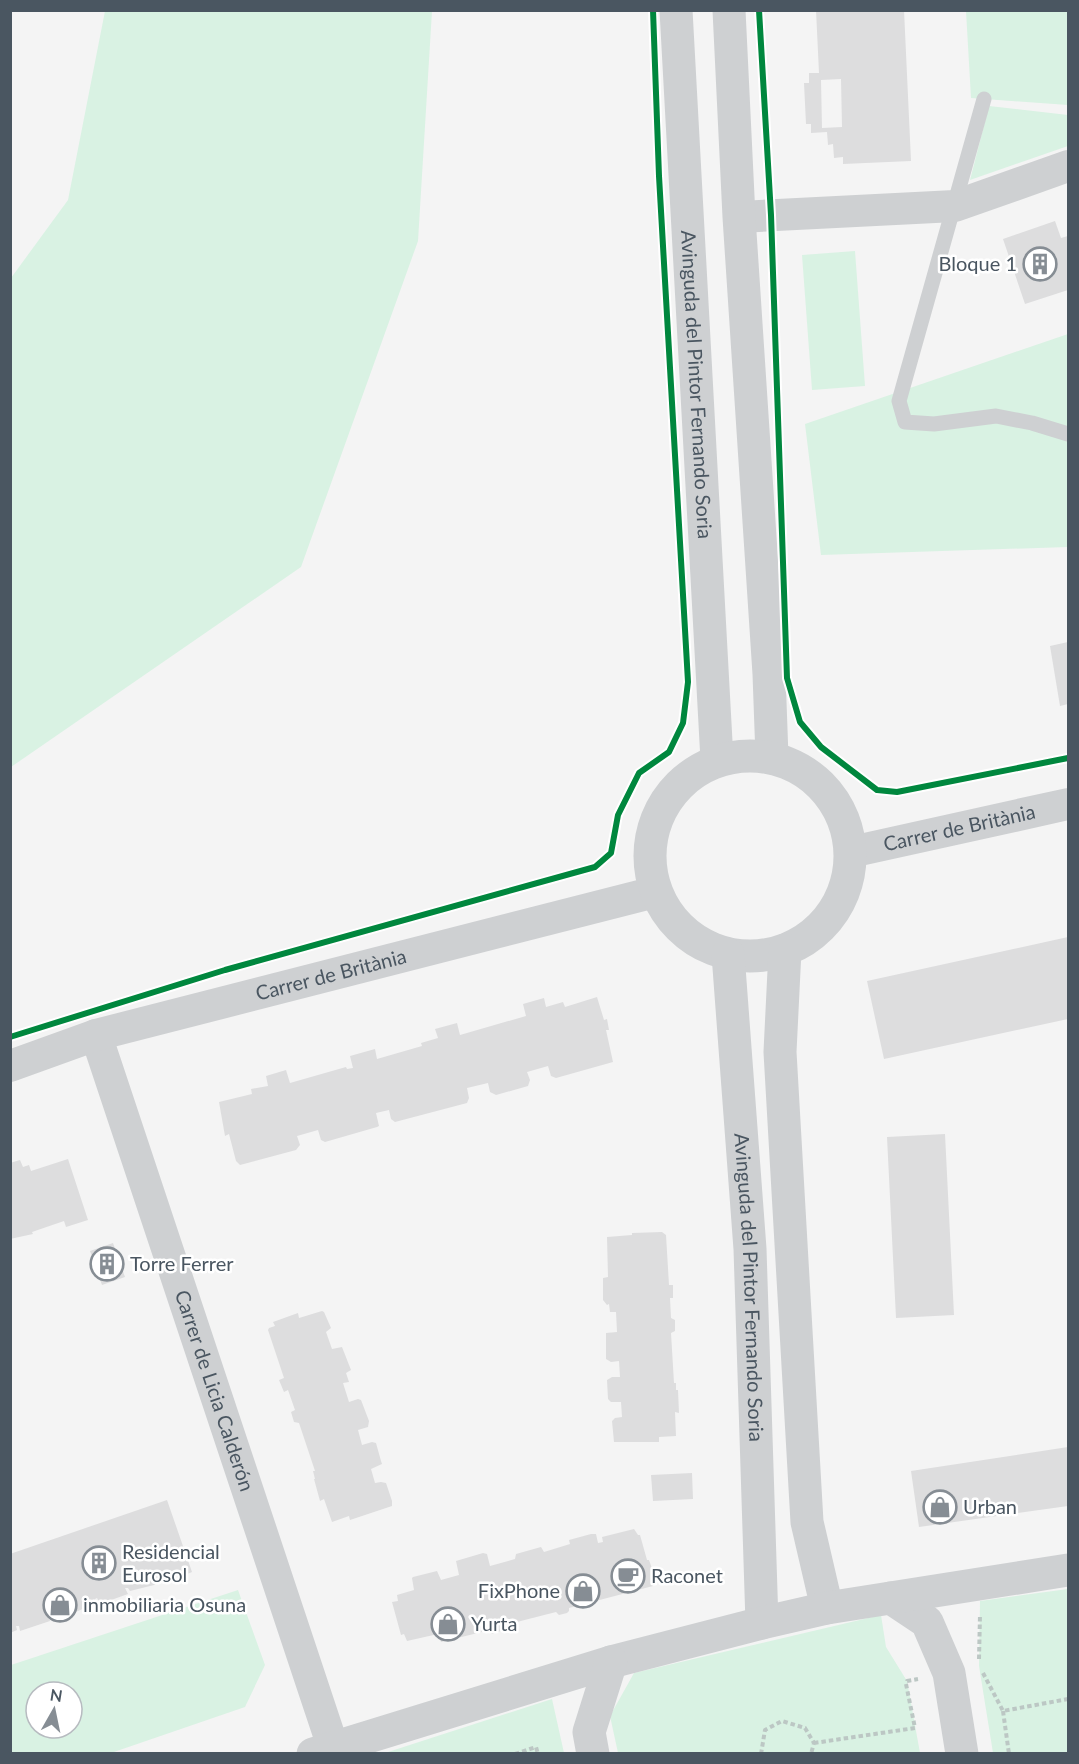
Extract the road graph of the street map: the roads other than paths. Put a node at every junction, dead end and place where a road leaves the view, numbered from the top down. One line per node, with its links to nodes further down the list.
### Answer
1 (676, 10): 9 (street, Avinguda del Pintor Fernando Soria)
2 (729, 10): 6 (street)
3 (984, 99): 5 (lane)
4 (1068, 166): 5 (street)
5 (955, 206): 6 (street); 7 (lane)
6 (739, 217): 8 (street)
7 (1068, 434)
8 (772, 757): 9 (street); 11 (street)
9 (717, 760): 12 (street)
10 (1068, 804): 11 (street, Carrer de Britània)
11 (851, 852): 13 (street)
12 (655, 892): 14 (street); 15 (street, Carrer de Britània)
13 (785, 950): 14 (street); 19 (street)
14 (728, 954): 20 (street, Avinguda del Pintor Fernando Soria)
15 (96, 1035): 16 (street, Carrer de Britània); 22 (street, Carrer de Licia Calderón)
16 (10, 1066)
17 (1068, 1570): 18 (street)
18 (891, 1598): 19 (street); 24 (street)
19 (827, 1608): 20 (street)
20 (762, 1623): 21 (street)
21 (611, 1662): 22 (street); 23 (street)
22 (323, 1750)
23 (592, 1754)
24 (962, 1754)

